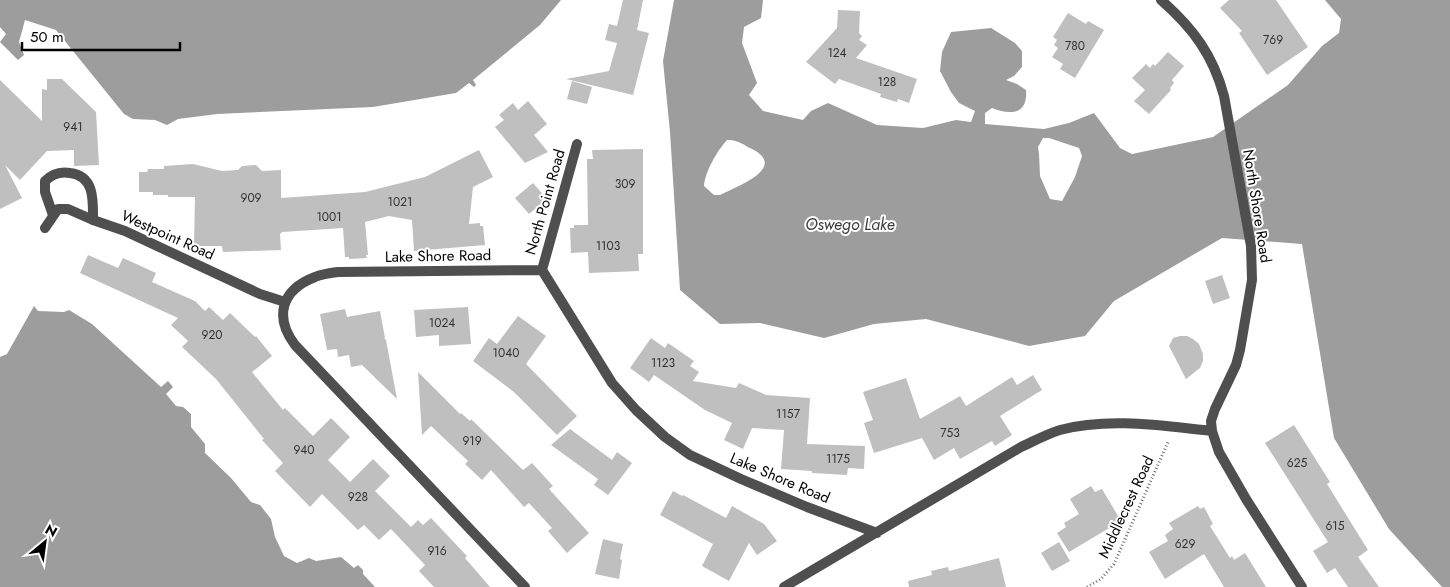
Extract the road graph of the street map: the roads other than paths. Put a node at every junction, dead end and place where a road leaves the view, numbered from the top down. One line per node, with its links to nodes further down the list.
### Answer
1 (1161, 0): 8 (street, North Shore Road)
2 (577, 144): 6 (street, North Point Road)
3 (53, 216): 4 (street, Westpoint Road); 4 (street); 5 (street)
4 (93, 220): 7 (street, Westpoint Road)
5 (45, 228)
6 (542, 270): 7 (street, Lake Shore Road); 9 (street, Lake Shore Road)
7 (285, 302): 10 (street)
8 (1212, 431): 9 (street); 12 (street, North Shore Road)
9 (877, 533): 11 (street)
10 (526, 587)
11 (784, 587)
12 (1302, 587)

